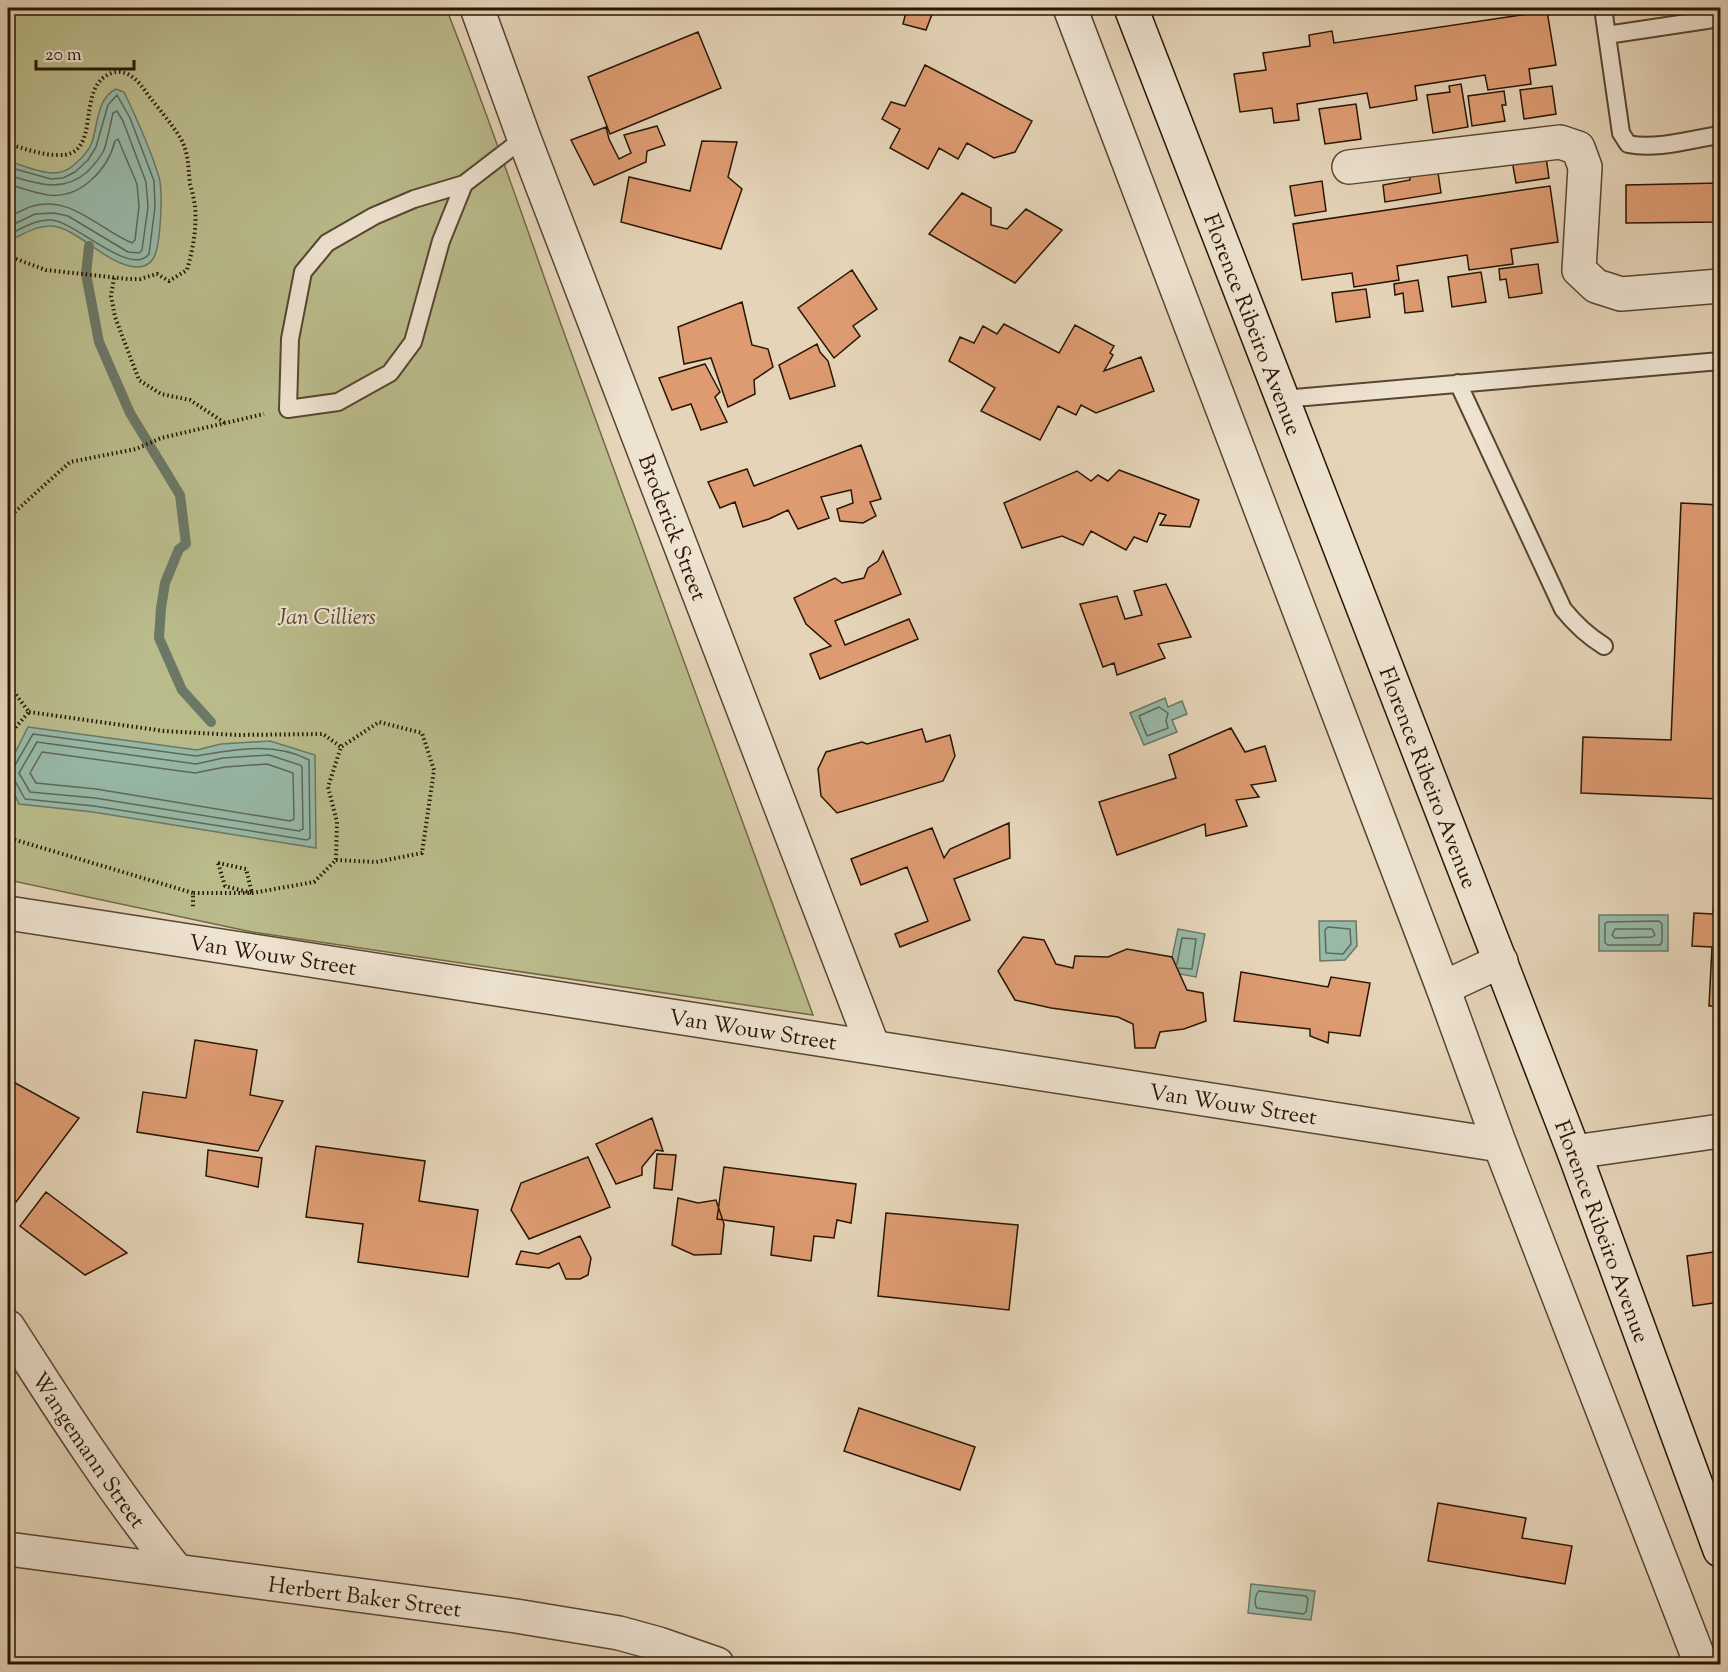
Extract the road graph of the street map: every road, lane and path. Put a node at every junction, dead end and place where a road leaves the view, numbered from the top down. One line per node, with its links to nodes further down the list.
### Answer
1 (477, 8): 8 (street, Broderick Street)
2 (1070, 8): 33 (street)
3 (1131, 8): 17 (street, Florence Ribeiro Avenue)
4 (1603, 8): 6 (lane)
5 (1720, 18): 6 (lane)
6 (1607, 35): 7 (lane)
7 (1720, 135)
8 (524, 138): 11 (lane); 34 (street, Broderick Street)
9 (8, 144): 13 (path)
10 (1349, 167): 14 (street)
11 (464, 184): 18 (lane); 18 (lane)
12 (8, 256): 13 (path)
13 (114, 278): 19 (path)
14 (1720, 286)
15 (1720, 361): 16 (lane)
16 (1458, 383): 17 (lane); 21 (lane)
17 (1283, 399): 32 (street, Florence Ribeiro Avenue)
18 (288, 409): 19 (path)
19 (225, 423): 20 (path)
20 (8, 518)
21 (1604, 646)
22 (8, 684): 23 (path)
23 (29, 712): 24 (path); 25 (path)
24 (8, 736)
25 (341, 747): 27 (path); 27 (path)
26 (8, 836): 29 (path)
27 (336, 861): 28 (path)
28 (252, 892): 28 (path); 29 (path)
29 (193, 893): 31 (path)
30 (8, 913): 31 (street, Van Wouw Street)
31 (192, 943): 34 (street, Van Wouw Street)
32 (1501, 961): 33 (street); 37 (street, Florence Ribeiro Avenue)
33 (1443, 988): 36 (street)
34 (873, 1047): 36 (street, Van Wouw Street)
35 (1720, 1131): 37 (street)
36 (1500, 1145): 43 (street)
37 (1574, 1152): 40 (street, Florence Ribeiro Avenue)
38 (8, 1327): 41 (street, Wangemann Street)
39 (8, 1549): 41 (street, Herbert Baker Street)
40 (1720, 1550)
41 (176, 1570): 42 (street, Herbert Baker Street)
42 (717, 1665)
43 (1701, 1665)

